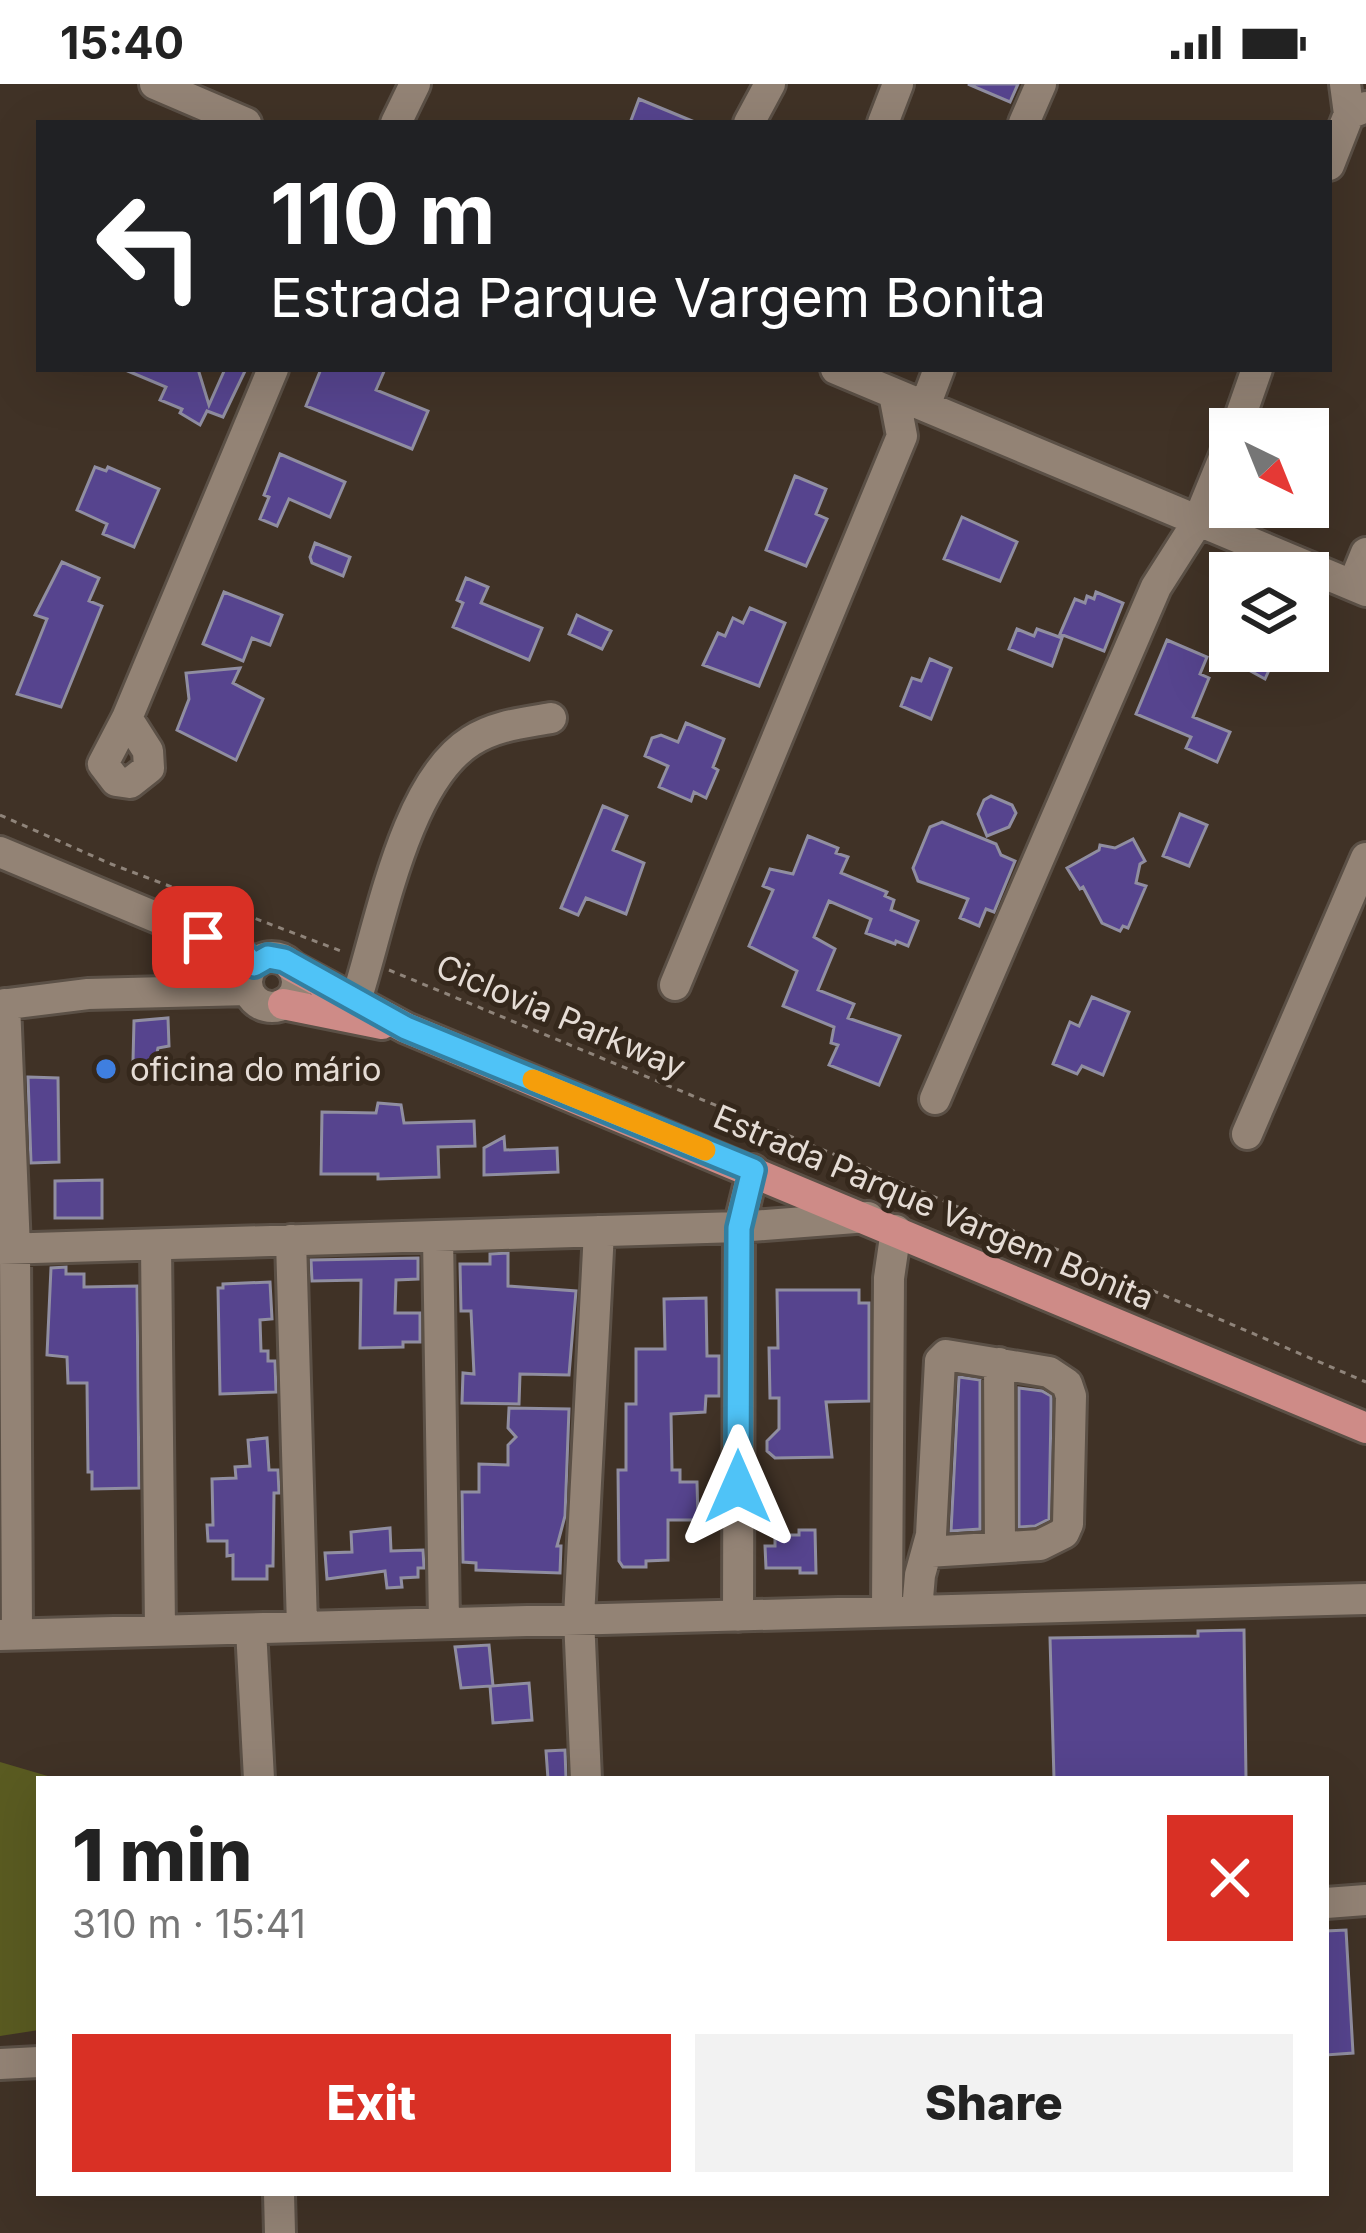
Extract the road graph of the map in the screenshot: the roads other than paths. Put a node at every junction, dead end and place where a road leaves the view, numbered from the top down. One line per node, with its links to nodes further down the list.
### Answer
1 (155, 84): 7 (street)
2 (415, 84): 8 (street)
3 (770, 84): 9 (street)
4 (898, 84): 10 (street)
5 (1041, 84): 11 (street)
6 (1353, 102): 12 (street)
7 (240, 120)
8 (397, 120)
9 (751, 120)
10 (884, 120)
11 (1025, 120)
12 (1332, 157)
13 (272, 372): 25 (street)
14 (843, 372): 17 (street)
15 (939, 372): 19 (street)
16 (1256, 372): 18 (street)
17 (894, 394): 19 (street); 20 (street)
18 (1244, 408)
19 (934, 411): 20 (street); 22 (street)
20 (902, 436): 31 (street)
21 (1209, 494): 22 (street)
22 (1198, 521): 24 (street); 36 (street)
23 (1366, 554): 24 (street)
24 (1359, 588)
25 (127, 718)
26 (551, 718): 32 (street)
27 (0, 852): 30 (street)
28 (1366, 859): 37 (street)
29 (291, 965): 30 (street); 32 (main road, Estrada Parque Vargem Bonita); 34 (street)
30 (251, 978): 33 (street); 34 (street)
31 (675, 985)
32 (356, 1000): 35 (main road, Estrada Parque Vargem Bonita)
33 (3, 1004): 45 (street)
34 (283, 1004): 35 (main road, Estrada Parque Vargem Bonita)
35 (406, 1028): 38 (main road, Estrada Parque Vargem Bonita)
36 (935, 1099)
37 (1247, 1134)
38 (753, 1170): 39 (main road, Estrada Parque Vargem Bonita); 40 (street)
39 (882, 1224): 40 (street); 47 (main road, Estrada Parque Vargem Bonita); 51 (street)
40 (739, 1228): 41 (street); 52 (street)
41 (599, 1231): 42 (street); 53 (street)
42 (438, 1236): 43 (street); 54 (street)
43 (291, 1240): 44 (street); 55 (street)
44 (156, 1245): 45 (street); 56 (street)
45 (7, 1248): 58 (street)
46 (999, 1363): 48 (street); 48 (street); 49 (street)
47 (1366, 1428)
48 (1000, 1547): 49 (street)
49 (927, 1552): 51 (street)
50 (1366, 1599): 51 (street)
51 (902, 1610): 52 (street)
52 (738, 1616): 53 (street)
53 (579, 1618): 54 (street); 60 (street)
54 (444, 1622): 55 (street)
55 (302, 1626): 57 (street)
56 (160, 1629): 57 (street); 58 (street)
57 (251, 1629): 59 (street)
58 (8, 1634)
59 (259, 1776)
60 (586, 1776)
61 (1366, 1900): 62 (street)
62 (1329, 1903)
63 (36, 2062): 64 (street)
64 (0, 2064)
65 (278, 2196): 66 (street)
66 (280, 2233)

